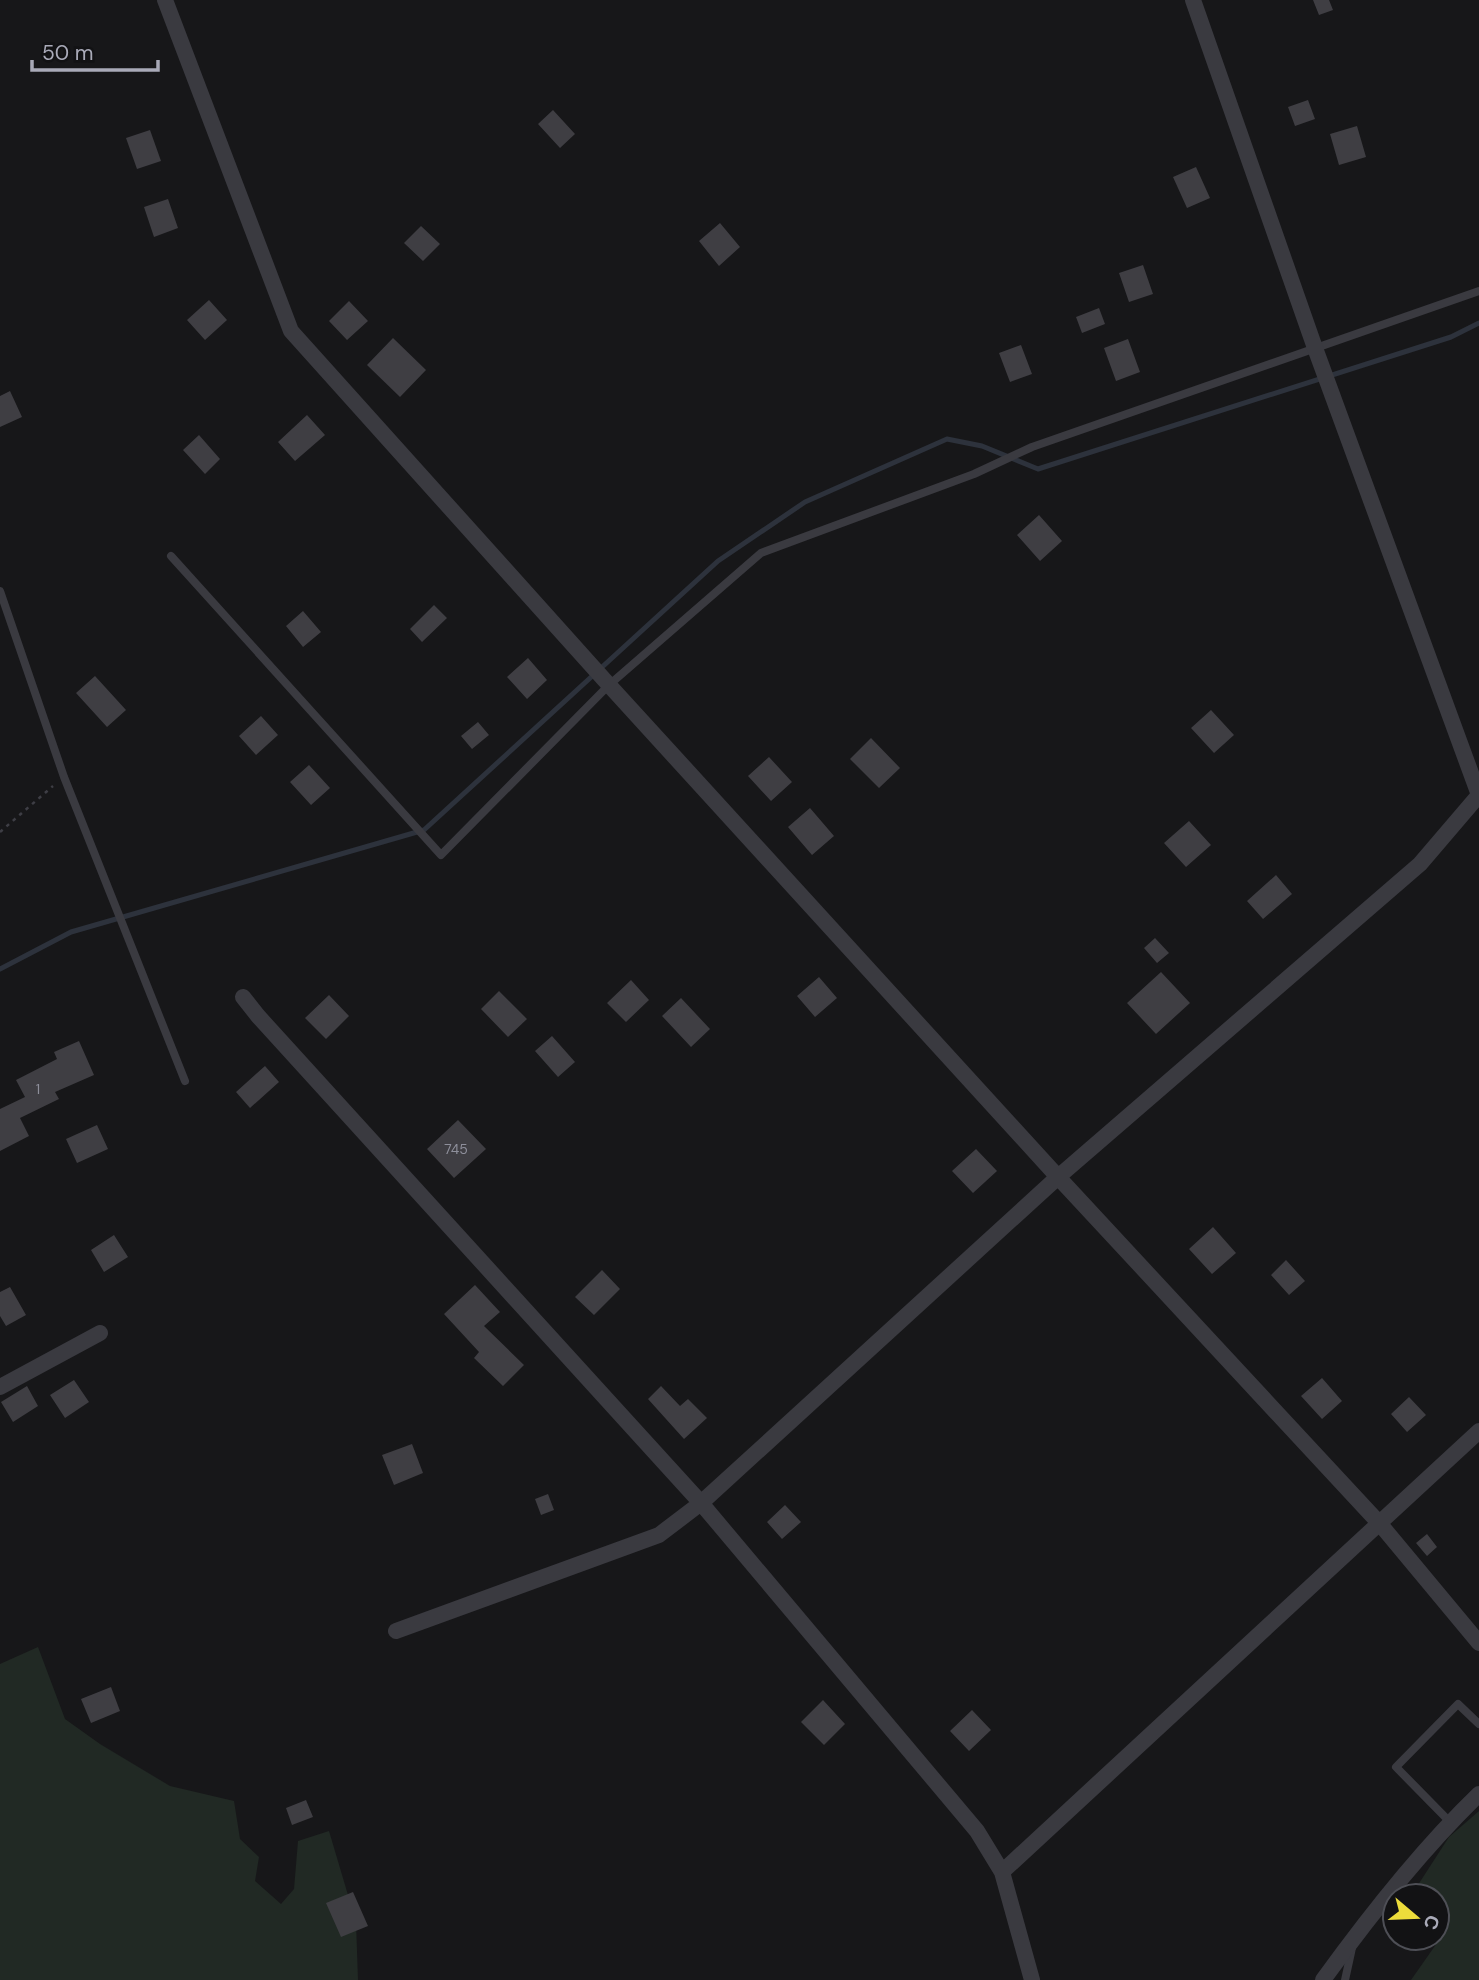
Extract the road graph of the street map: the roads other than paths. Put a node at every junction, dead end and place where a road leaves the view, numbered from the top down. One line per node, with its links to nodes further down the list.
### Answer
1 (165, 0): 7 (street)
2 (1193, 0): 4 (street)
3 (1479, 291): 4 (lane)
4 (1315, 348): 7 (lane); 10 (street)
5 (171, 556): 7 (lane)
6 (0, 591): 9 (lane)
7 (610, 685): 10 (street)
8 (243, 997): 14 (street)
9 (184, 1081)
10 (1058, 1177): 14 (street); 15 (street)
11 (100, 1333): 12 (street)
12 (0, 1387)
13 (1479, 1432): 15 (street)
14 (701, 1503): 16 (street); 21 (street)
15 (1380, 1524): 17 (street); 21 (street)
16 (396, 1631)
17 (1479, 1643)
18 (1479, 1724): 20 (lane)
19 (1479, 1794): 20 (street)
20 (1450, 1822): 22 (street)
21 (1002, 1872): 23 (street)
22 (1355, 1935): 24 (street); 25 (lane)
23 (1032, 1980)
24 (1323, 1980)
25 (1345, 1980)

